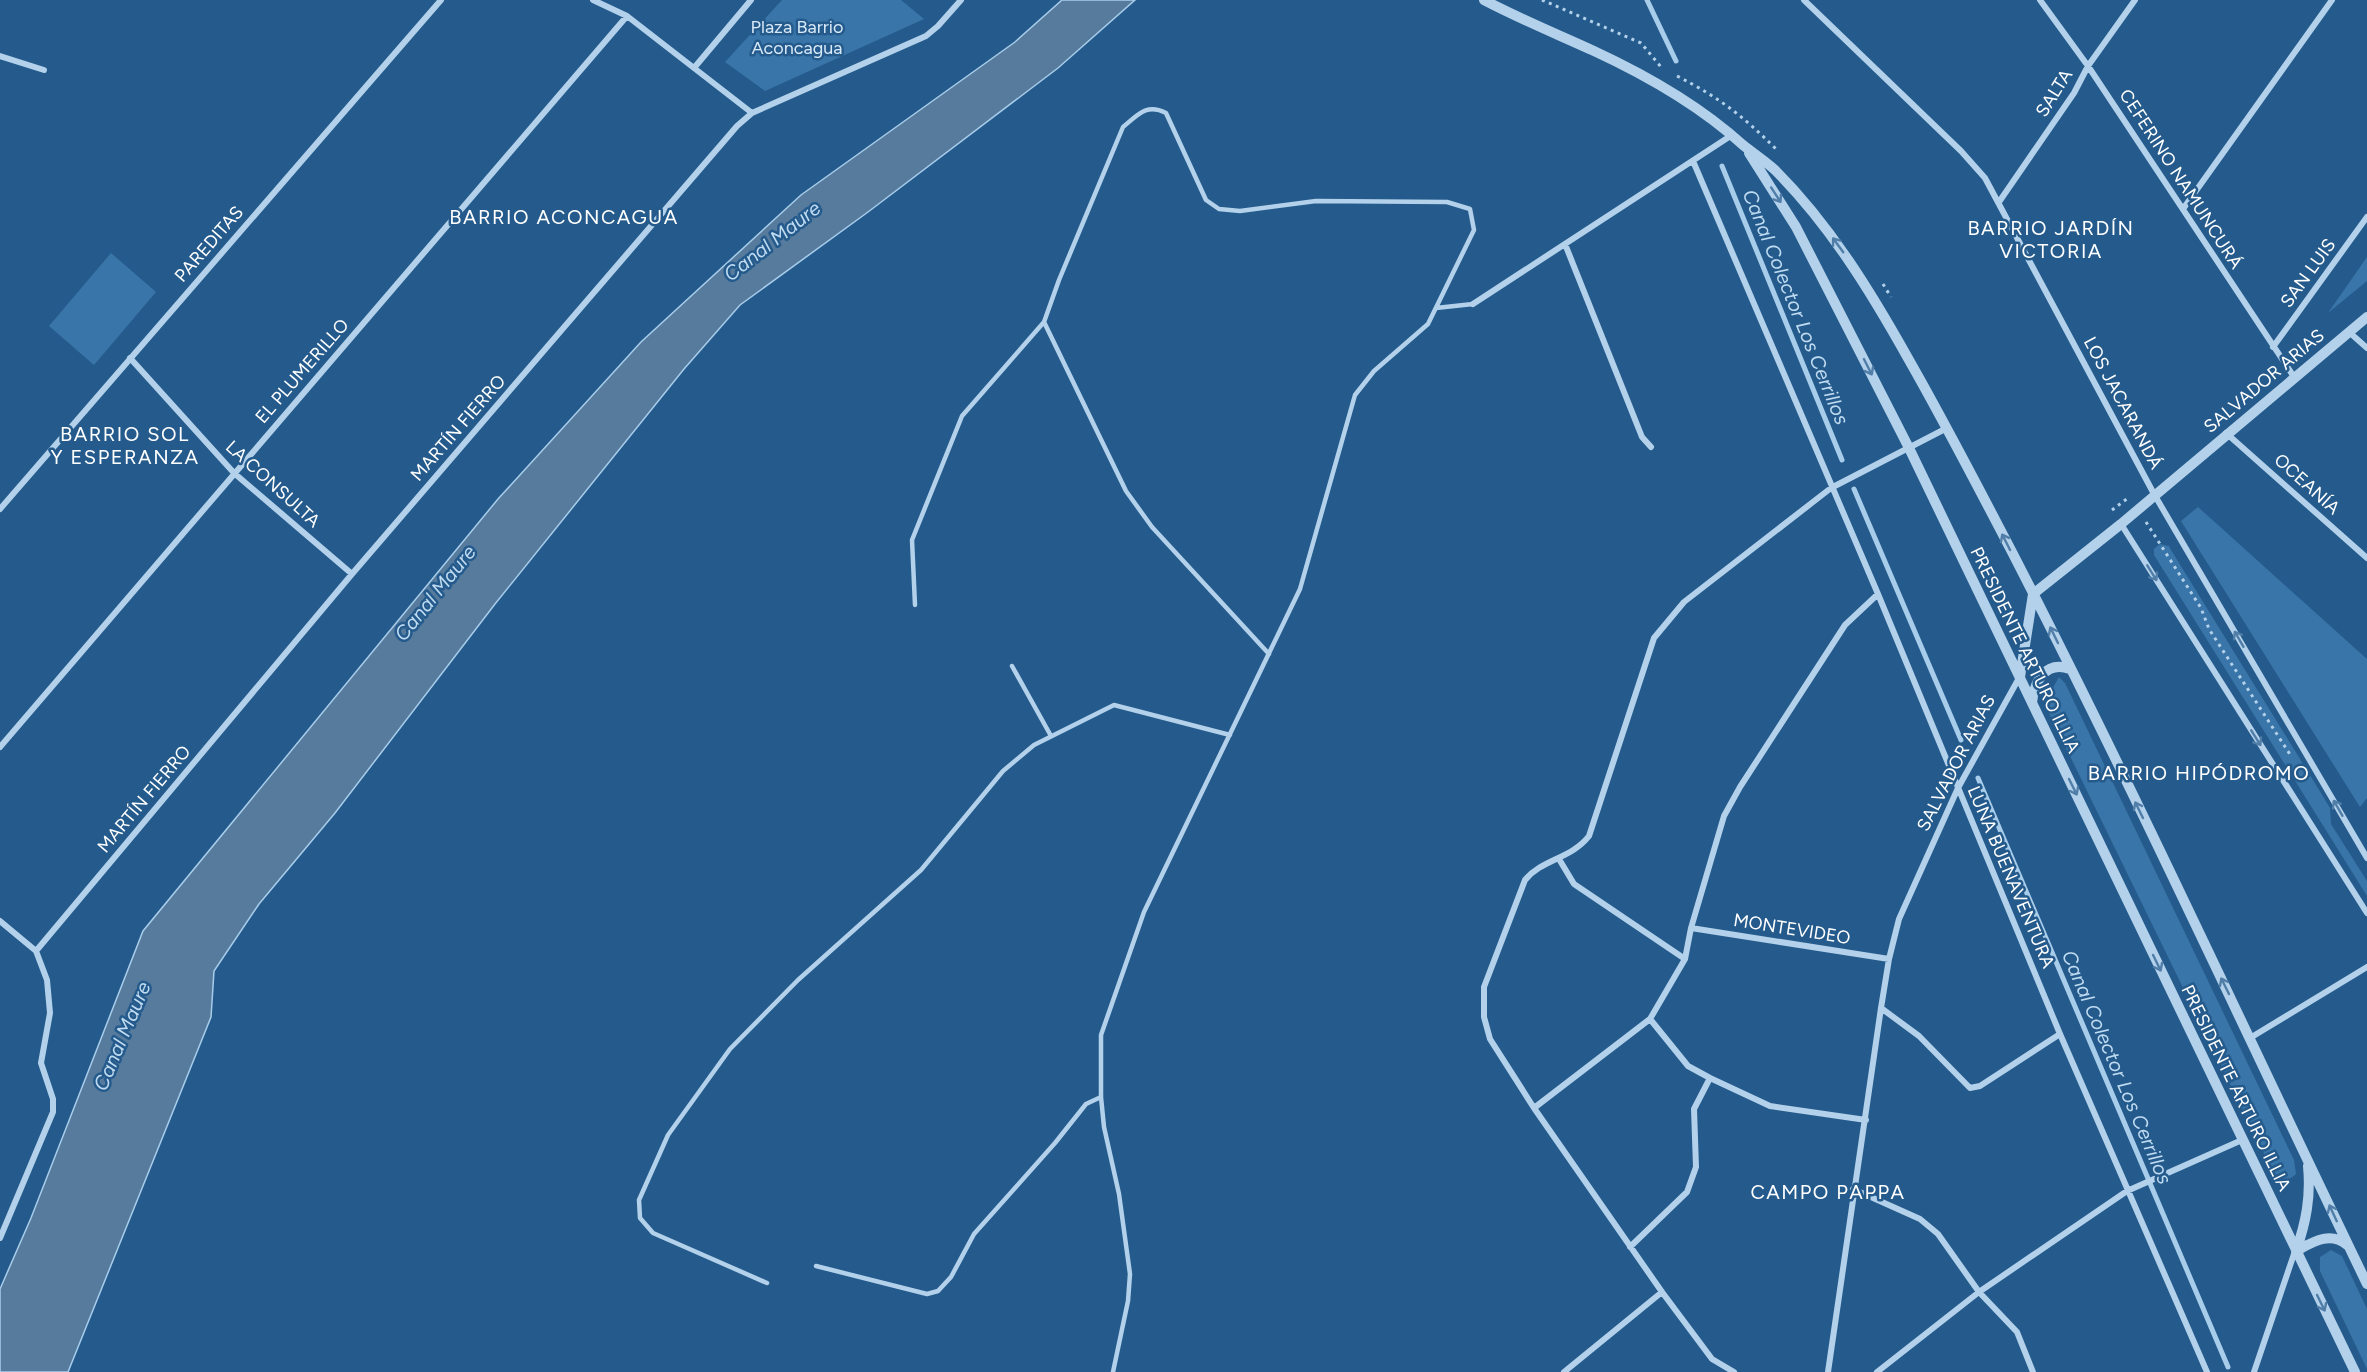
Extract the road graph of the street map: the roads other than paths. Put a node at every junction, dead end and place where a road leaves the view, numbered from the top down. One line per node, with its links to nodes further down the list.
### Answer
1 (441, 0): 30 (street, PAREDITAS)
2 (594, 0): 10 (street)
3 (751, 0): 13 (street)
4 (961, 0): 15 (street, MARTÍN FIERRO)
5 (1484, 0): 16 (street, PRESIDENTE ARTURO ILLIA)
6 (1804, 0): 19 (street, LOS JACARANDÁ)
7 (2040, 0): 12 (street, CEFERINO NAMUNCURÁ)
8 (2135, 0): 12 (street, SALTA)
9 (2332, 0): 20 (street)
10 (627, 16): 13 (street); 36 (street, EL PLUMERILLO)
11 (0, 56): 14 (street)
12 (2088, 66): 19 (street, SALTA); 20 (street, CEFERINO NAMUNCURÁ)
13 (694, 68): 15 (street)
14 (44, 70)
15 (752, 113): 42 (street, MARTÍN FIERRO)
16 (1733, 134): 17 (street, PRESIDENTE ARTURO ILLIA); 18 (street)
17 (1744, 146): 32 (street, PRESIDENTE ARTURO ILLIA, one-way to 17); 35 (street, PRESIDENTE ARTURO ILLIA, one-way to 35)
18 (1693, 160): 22 (street); 37 (street, LUNA BUENAVENTURA)
19 (1999, 202): 38 (street, LOS JACARANDÁ)
20 (2183, 209): 28 (street, CEFERINO NAMUNCURÁ)
21 (2367, 216): 28 (street, SAN LUIS)
22 (1565, 244): 23 (street); 34 (street)
23 (1473, 303): 24 (lane)
24 (1436, 308): 26 (lane); 46 (lane)
25 (2367, 317): 27 (street, SALVADOR ARIAS)
26 (1044, 322): 45 (lane); 46 (lane)
27 (2349, 332): 29 (street); 31 (street, SALVADOR ARIAS)
28 (2273, 346): 31 (street, CEFERINO NAMUNCURÁ)
29 (2367, 348)
30 (130, 358): 36 (street, LA CONSULTA); 39 (street, PAREDITAS)
31 (2294, 377): 33 (street, SALVADOR ARIAS)
32 (1948, 428): 35 (street); 44 (street, PRESIDENTE ARTURO ILLIA, one-way to 32)
33 (2226, 433): 38 (street, SALVADOR ARIAS); 41 (street, OCEANÍA)
34 (1651, 447)
35 (1909, 448): 37 (street); 49 (street, PRESIDENTE ARTURO ILLIA)
36 (234, 473): 42 (street, LA CONSULTA); 53 (street, EL PLUMERILLO)
37 (1832, 488): 43 (street, LUNA BUENAVENTURA); 56 (street)
38 (2154, 494): 40 (street, SALVADOR ARIAS); 55 (street, LOS JACARANDÁ, one-way to 38)
39 (0, 509)
40 (2121, 524): 44 (street, SALVADOR ARIAS); 57 (street, one-way to 57)
41 (2367, 558)
42 (352, 574): 60 (street, MARTÍN FIERRO)
43 (1878, 594): 54 (street, LUNA BUENAVENTURA); 59 (street)
44 (2033, 594): 48 (street, PRESIDENTE ARTURO ILLIA, one-way to 44); 49 (street, SALVADOR ARIAS)
45 (915, 605)
46 (1269, 654): 51 (lane)
47 (1012, 666): 52 (lane)
48 (2070, 669): 50 (street); 67 (street, PRESIDENTE ARTURO ILLIA, one-way to 48)
49 (2020, 677): 50 (street, PRESIDENTE ARTURO ILLIA); 54 (street, SALVADOR ARIAS)
50 (2032, 703): 72 (street, PRESIDENTE ARTURO ILLIA, one-way to 72)
51 (1230, 735): 52 (lane); 69 (lane)
52 (1051, 736): 81 (lane)
53 (0, 747)
54 (1958, 788): 62 (street, SALVADOR ARIAS); 66 (street, LUNA BUENAVENTURA)
55 (2367, 858)
56 (1559, 860): 61 (street); 70 (street)
57 (2367, 913)
58 (0, 921): 60 (street)
59 (1690, 928): 61 (street); 62 (street, MONTEVIDEO)
60 (36, 951): 76 (street)
61 (1685, 959): 65 (street)
62 (1889, 959): 64 (street, SALVADOR ARIAS)
63 (2367, 967): 67 (street)
64 (1881, 1008): 66 (street); 71 (street, SALVADOR ARIAS)
65 (1650, 1019): 68 (street); 70 (street)
66 (2060, 1034): 75 (street, LUNA BUENAVENTURA)
67 (2250, 1038): 73 (street, PRESIDENTE ARTURO ILLIA)
68 (1710, 1078): 71 (street); 78 (street)
69 (1101, 1097): 80 (lane); 85 (lane)
70 (1534, 1108): 78 (street)
71 (1866, 1120): 74 (street, SALVADOR ARIAS)
72 (2242, 1140): 75 (street); 79 (street, PRESIDENTE ARTURO ILLIA)
73 (2308, 1160): 77 (street, PRESIDENTE ARTURO ILLIA, one-way to 73); 79 (street)
74 (1853, 1189): 84 (street); 88 (street, SALVADOR ARIAS)
75 (2127, 1191): 84 (street); 91 (street, LUNA BUENAVENTURA)
76 (0, 1238)
77 (2348, 1245): 79 (street); 82 (street, PRESIDENTE ARTURO ILLIA)
78 (1630, 1247): 83 (street)
79 (2296, 1251): 92 (street); 93 (street, PRESIDENTE ARTURO ILLIA, one-way to 93)
80 (816, 1266)
81 (766, 1283)
82 (2367, 1284)
83 (1662, 1292): 86 (street); 87 (street)
84 (1979, 1292): 89 (street); 90 (street)
85 (1113, 1372)
86 (1564, 1372)
87 (1734, 1372)
88 (1828, 1372)
89 (1877, 1372)
90 (2032, 1372)
91 (2207, 1372)
92 (2254, 1372)
93 (2355, 1372)

